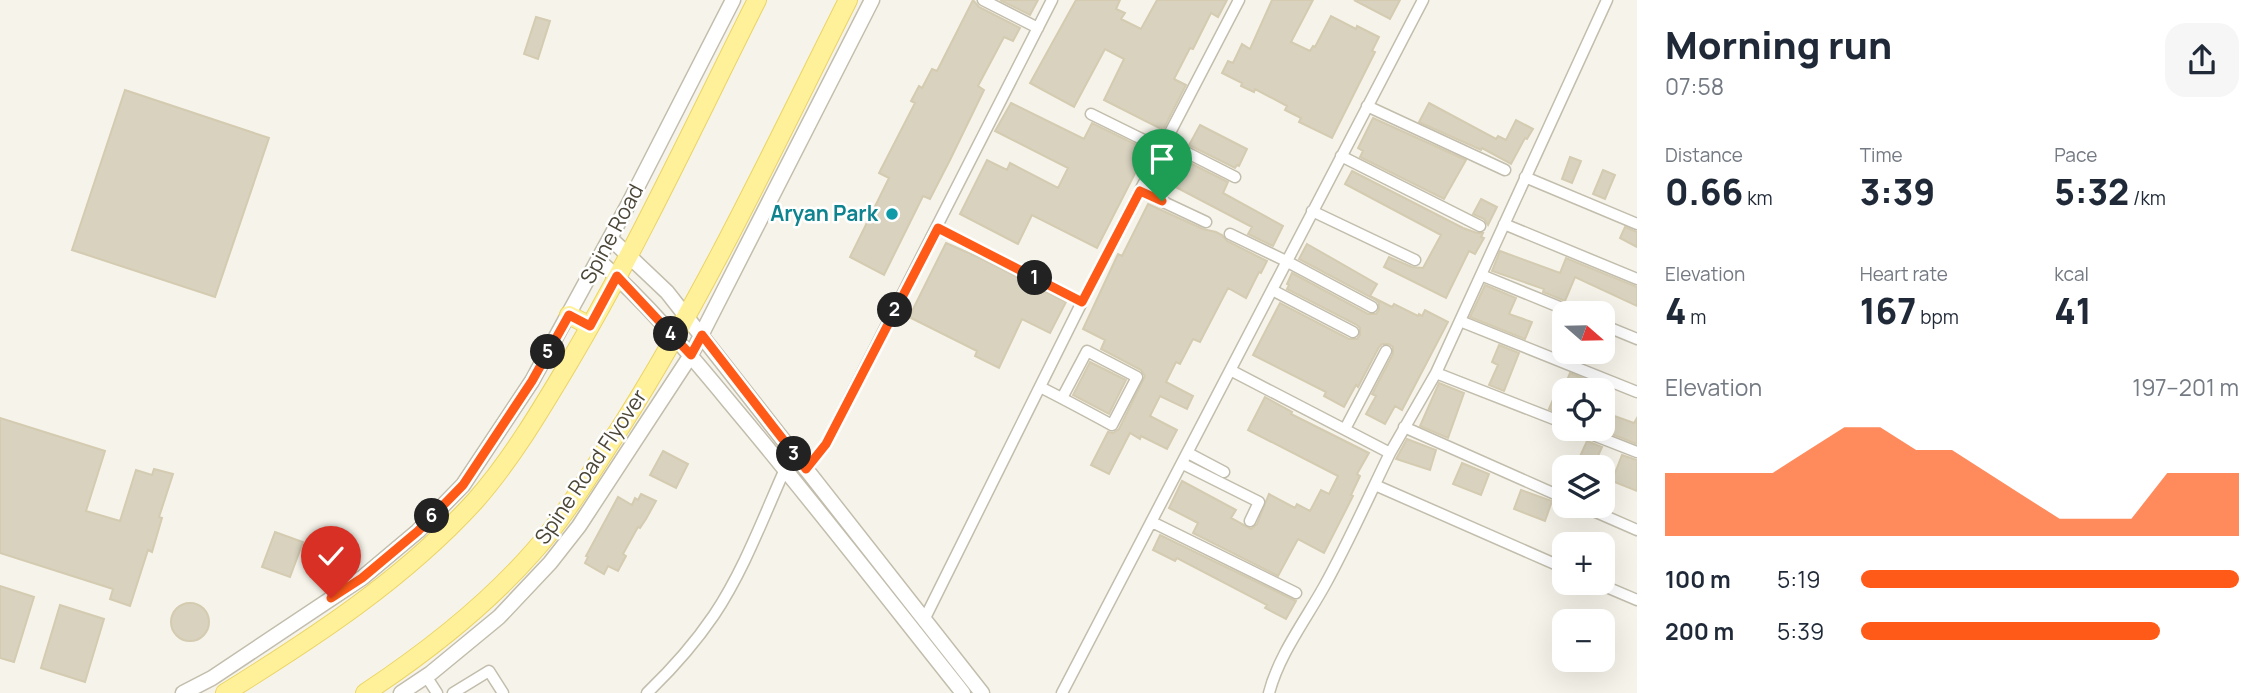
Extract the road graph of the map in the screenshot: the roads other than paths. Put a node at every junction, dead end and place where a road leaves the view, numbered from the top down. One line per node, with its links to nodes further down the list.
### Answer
1 (733, 0): 26 (street, Spine Road)
2 (757, 0): 27 (main road, Spine Road)
3 (848, 0): 39 (main road)
4 (872, 0): 44 (street)
5 (983, 0): 10 (street)
6 (1239, 0): 13 (street)
7 (1423, 0): 11 (street)
8 (1607, 0): 17 (street)
9 (1050, 1): 10 (street)
10 (1038, 28): 24 (street)
11 (1367, 106): 14 (street); 15 (street)
12 (1091, 114): 13 (street)
13 (1164, 145): 16 (street); 18 (street)
14 (1341, 156): 19 (street); 23 (street)
15 (1505, 170)
16 (1235, 177)
17 (1525, 177): 21 (street); 22 (street)
18 (1140, 191): 20 (street); 35 (street)
19 (1312, 211): 29 (street); 30 (street)
20 (1206, 222)
21 (1504, 224): 31 (street); 33 (street)
22 (1637, 224)
23 (1480, 226)
24 (938, 228): 35 (street); 62 (street)
25 (1230, 234): 30 (street)
26 (610, 238): 27 (street); 28 (street, Spine Road)
27 (628, 254): 32 (main road, Spine Road); 39 (street)
28 (598, 260): 32 (street); 38 (street, Spine Road)
29 (1415, 260)
30 (1286, 261): 34 (street); 37 (street)
31 (1481, 275): 36 (street); 40 (street)
32 (617, 276): 41 (main road); 45 (street)
33 (1637, 279)
34 (1272, 290): 43 (street); 49 (street)
35 (1082, 302): 51 (street)
36 (1552, 304)
37 (1372, 307)
38 (569, 315): 41 (main road); 76 (street, Spine Road)
39 (686, 316): 44 (street); 45 (main road)
40 (1460, 321): 50 (street); 52 (street)
41 (590, 326): 77 (main road)
42 (1615, 330): 46 (street)
43 (1353, 332)
44 (702, 335): 48 (street); 62 (street)
45 (674, 337): 48 (street); 78 (main road, Spine Road Flyover)
46 (1637, 339)
47 (1386, 351): 56 (street)
48 (691, 355): 61 (street); 75 (street)
49 (1232, 371): 56 (street); 60 (street)
50 (1436, 373): 54 (street); 55 (street)
51 (1040, 387): 53 (street); 74 (street)
52 (1637, 392)
53 (1062, 398): 53 (street)
54 (1552, 418)
55 (1404, 427): 59 (street); 65 (street)
56 (1345, 429): 59 (street)
57 (1609, 441): 58 (street)
58 (1637, 452)
59 (1390, 453): 64 (street)
60 (1186, 459): 63 (street); 67 (street); 68 (street)
61 (785, 469): 83 (street); 84 (street)
62 (806, 469): 74 (street)
63 (1224, 472)
64 (1375, 485): 70 (street); 87 (street)
65 (1552, 493)
66 (1610, 518): 69 (street)
67 (1250, 521)
68 (1152, 522): 72 (street); 86 (street)
69 (1637, 530)
70 (1552, 563)
71 (1615, 591): 73 (street)
72 (1296, 593)
73 (1637, 600)
74 (924, 620): 85 (street)
75 (426, 676): 79 (street); 80 (street)
76 (183, 693)
77 (225, 693)
78 (365, 693)
79 (401, 693)
80 (437, 693)
81 (453, 693): 82 (street)
82 (503, 693)
83 (648, 693)
84 (963, 693)
85 (982, 693)
86 (1062, 693)
87 (1269, 693)

